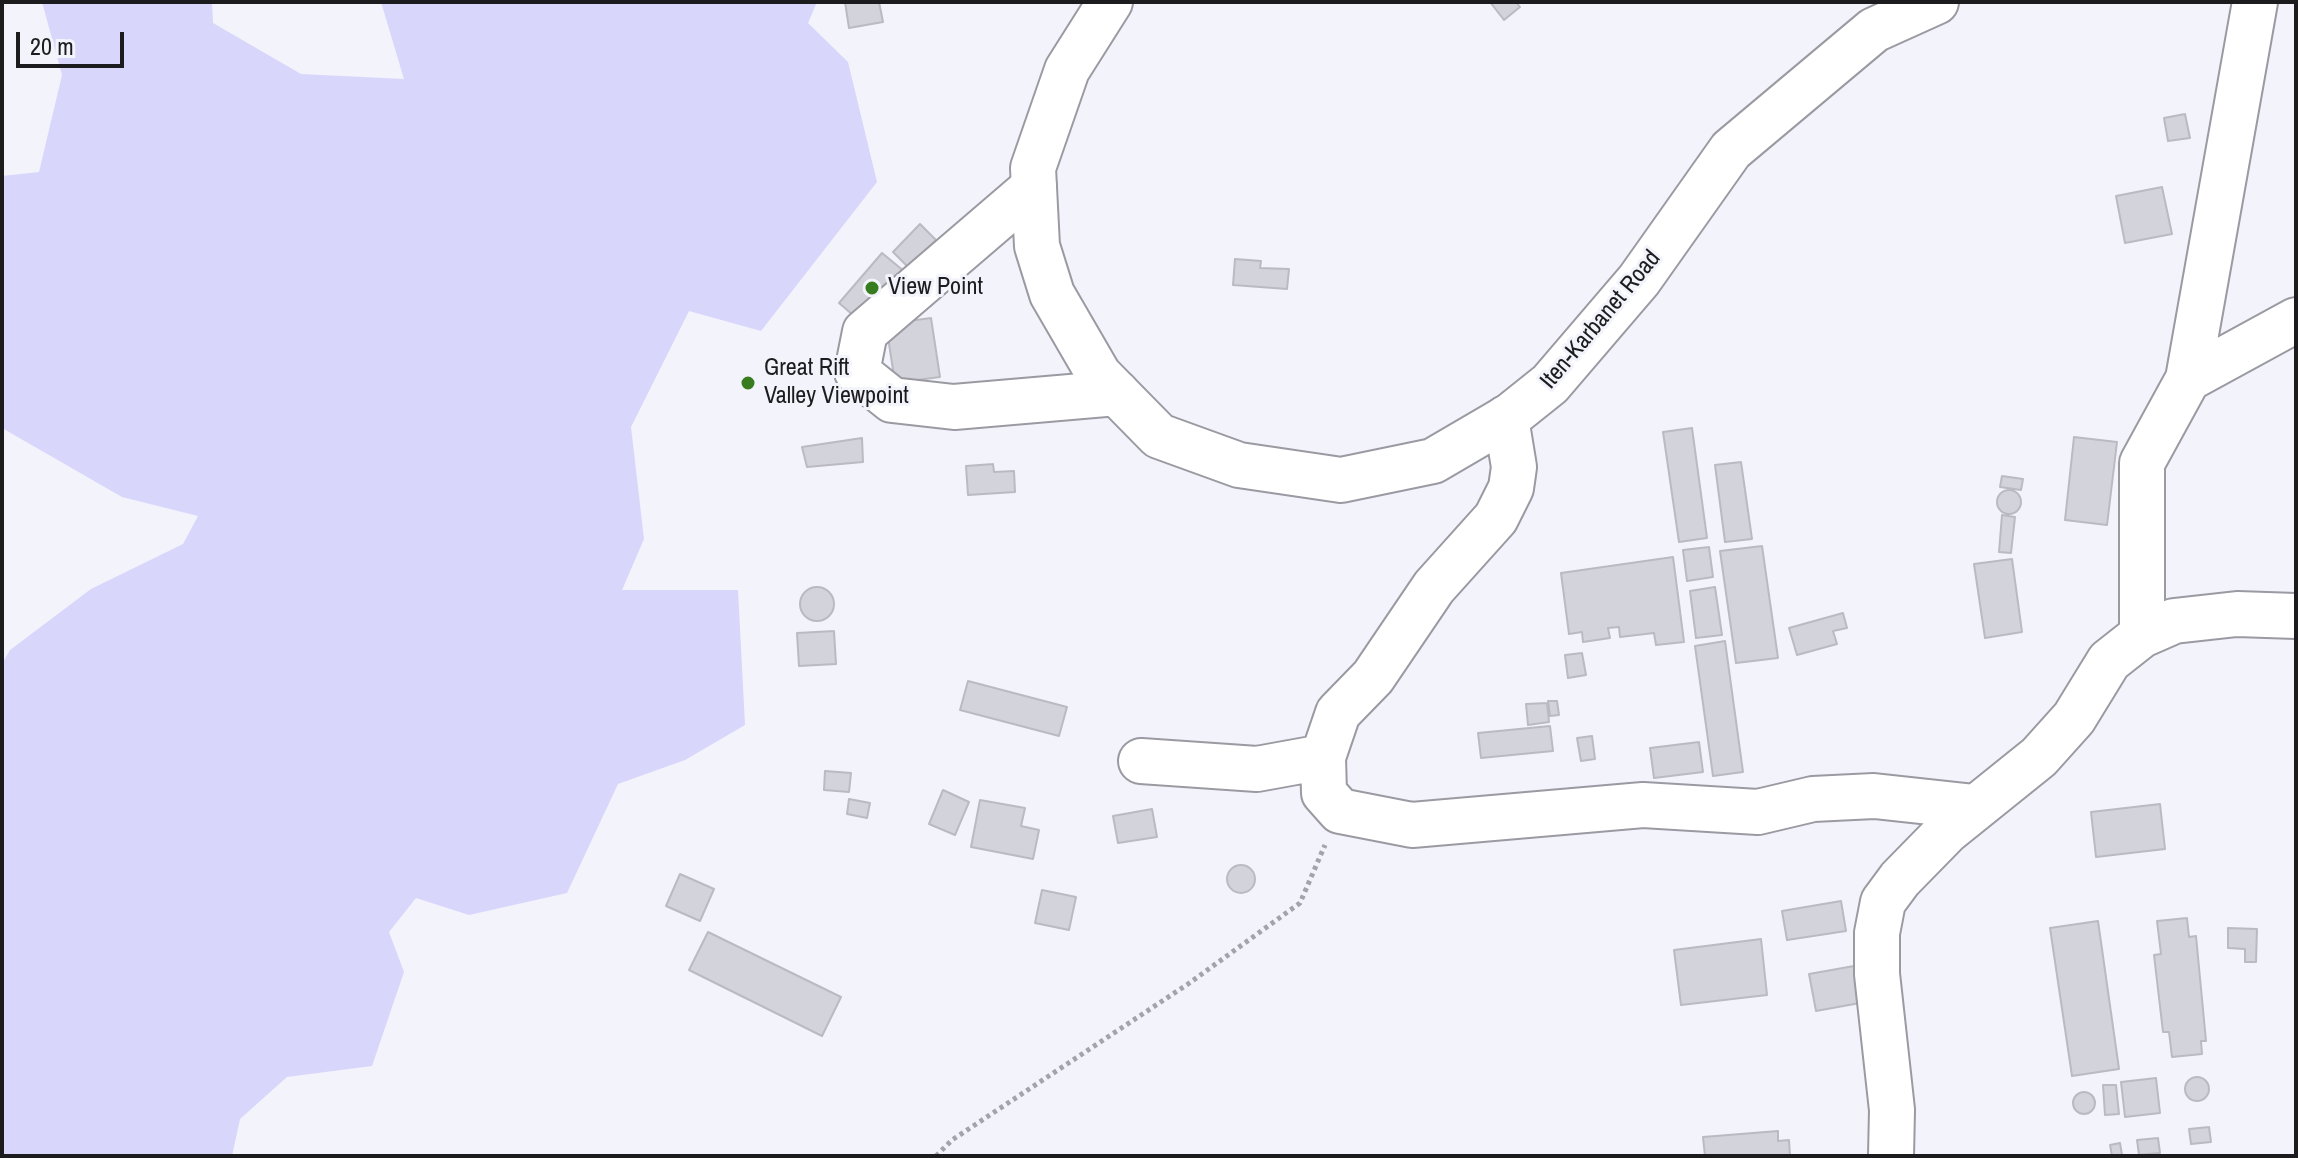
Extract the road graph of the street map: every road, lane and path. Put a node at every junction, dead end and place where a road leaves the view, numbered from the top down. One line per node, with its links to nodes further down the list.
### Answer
1 (1110, 2): 4 (street, Iten-Karbanet Road)
2 (1936, 2): 8 (street, Iten-Karbanet Road)
3 (2255, 2): 6 (street)
4 (1034, 187): 7 (street, Iten-Karbanet Road); 7 (street)
5 (2296, 320): 6 (street)
6 (2188, 379): 10 (street)
7 (1117, 393): 8 (street, Iten-Karbanet Road)
8 (1506, 418): 11 (street)
9 (2296, 616): 10 (street)
10 (2142, 635): 13 (street)
11 (1323, 757): 12 (street); 14 (street)
12 (1141, 761)
13 (1975, 807): 14 (street); 16 (street)
14 (1340, 811): 15 (path)
15 (936, 1156)
16 (1891, 1156)

